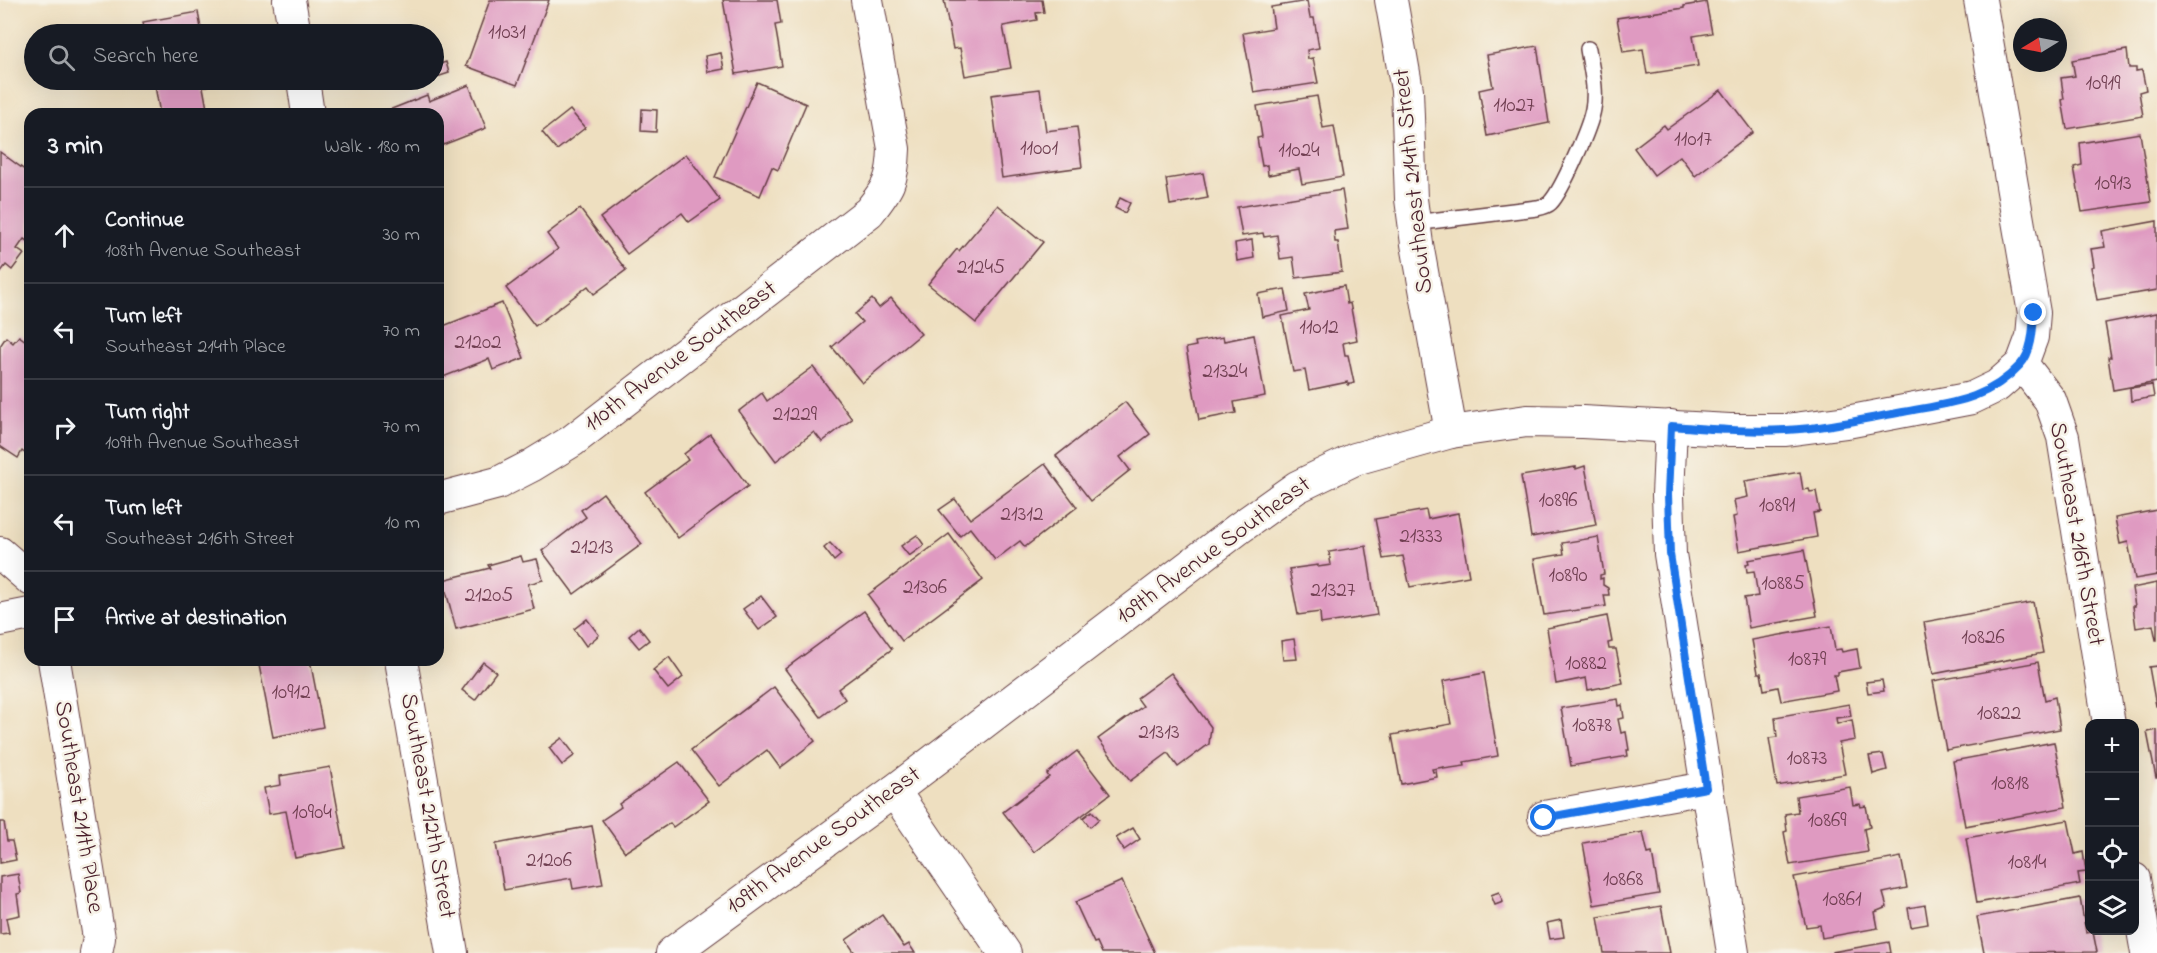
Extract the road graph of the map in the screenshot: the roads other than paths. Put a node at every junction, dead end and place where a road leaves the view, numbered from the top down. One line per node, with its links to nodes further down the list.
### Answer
1 (289, 0): 5 (street)
2 (867, 0): 13 (street, 110th Avenue Southeast)
3 (1391, 0): 9 (street, Southeast 214th Street)
4 (1980, 0): 10 (street)
5 (293, 24)
6 (1588, 49): 9 (lane)
7 (304, 90): 8 (street)
8 (307, 108)
9 (1414, 222): 12 (street, Southeast 214th Street)
10 (2022, 364): 11 (street, 109th Avenue Southeast); 20 (street, Southeast 216th Street)
11 (1671, 426): 12 (street, 109th Avenue Southeast); 21 (street)
12 (1451, 432): 22 (street, 109th Avenue Southeast)
13 (444, 497)
14 (0, 554): 15 (street)
15 (24, 574)
16 (24, 615): 17 (street)
17 (0, 620)
18 (55, 666): 25 (street, Southeast 211th Place)
19 (402, 666): 26 (street, Southeast 212th Street)
20 (2108, 719)
21 (1706, 788): 23 (street); 29 (street)
22 (894, 791): 27 (street, 109th Avenue Southeast); 28 (street)
23 (1544, 818)
24 (2134, 881): 30 (street)
25 (96, 953)
26 (452, 953)
27 (672, 953)
28 (1005, 953)
29 (1733, 953)
30 (2147, 953)

